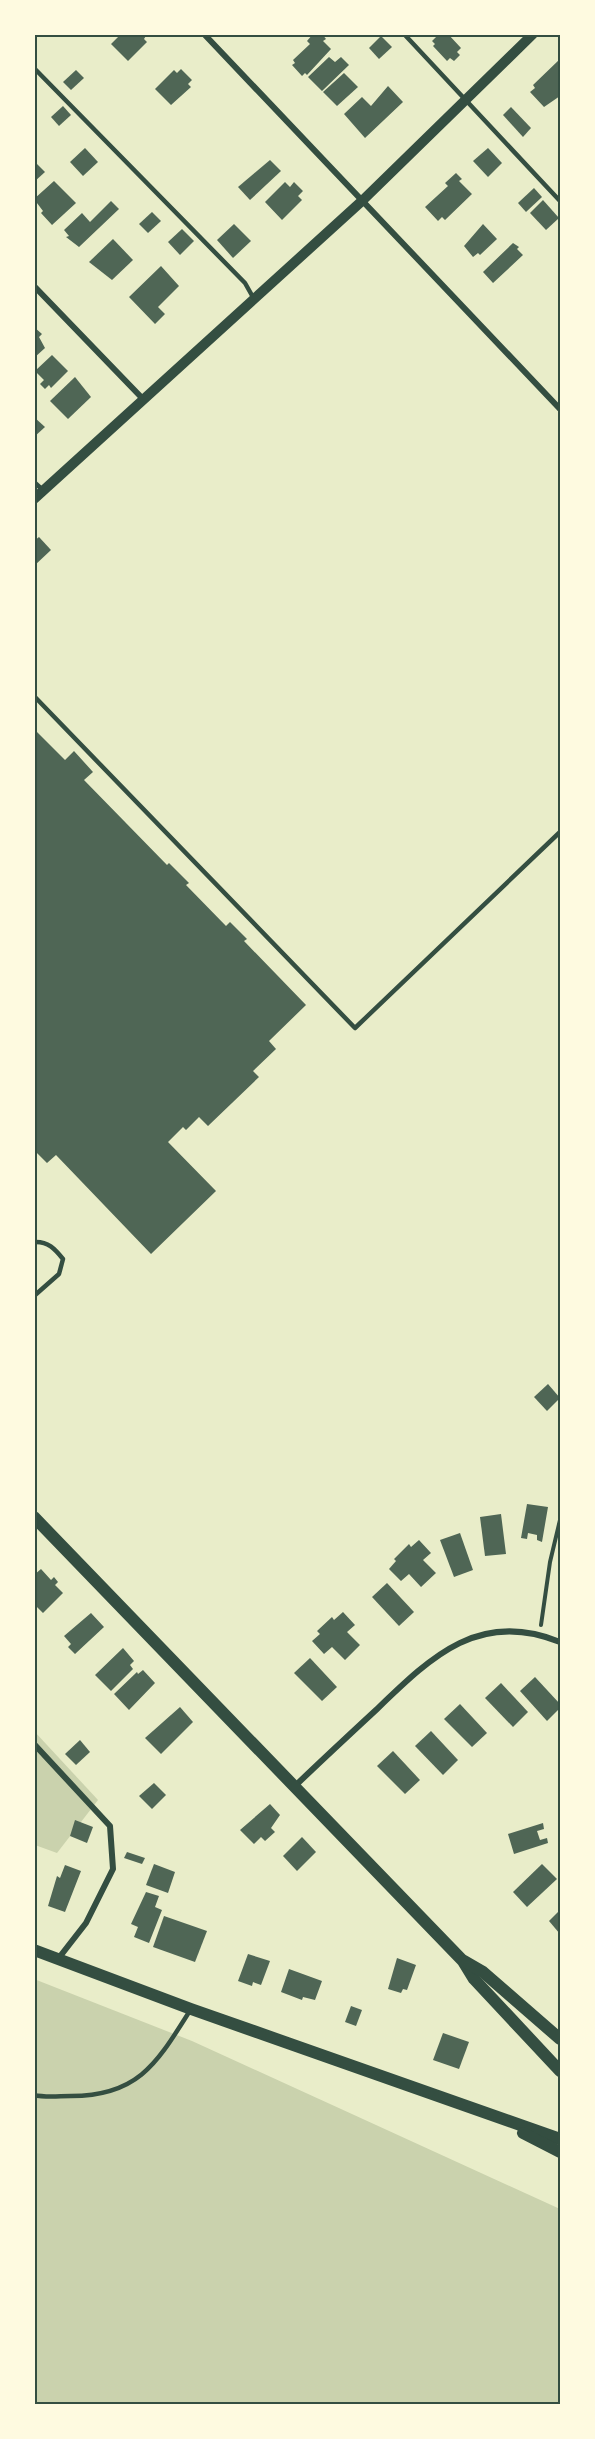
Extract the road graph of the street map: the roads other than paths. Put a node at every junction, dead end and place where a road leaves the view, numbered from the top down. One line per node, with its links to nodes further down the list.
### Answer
1 (204, 34): 6 (street)
2 (404, 34): 5 (lane)
3 (533, 34): 5 (street)
4 (34, 68): 9 (lane)
5 (465, 100): 6 (street); 7 (lane)
6 (363, 200): 9 (street); 11 (street)
7 (561, 201)
8 (34, 286): 10 (street)
9 (254, 299): 10 (street)
10 (143, 399): 13 (street)
11 (561, 409)
12 (34, 482): 13 (lane)
13 (44, 491): 14 (street)
14 (34, 499)
15 (34, 696): 16 (lane)
16 (561, 832)
17 (34, 1242): 18 (lane)
18 (34, 1296)
19 (34, 1516): 22 (main road)
20 (561, 1642): 22 (street)
21 (34, 1744): 24 (street)
22 (295, 1786): 25 (main road)
23 (34, 1950): 24 (main road)
24 (58, 1959): 26 (main road)
25 (463, 1961): 27 (main road); 28 (main road)
26 (191, 2009): 29 (lane); 30 (main road)
27 (561, 2039)
28 (561, 2071)
29 (34, 2095)
30 (447, 2101): 31 (main road); 32 (main road)
31 (561, 2139)
32 (561, 2152)

